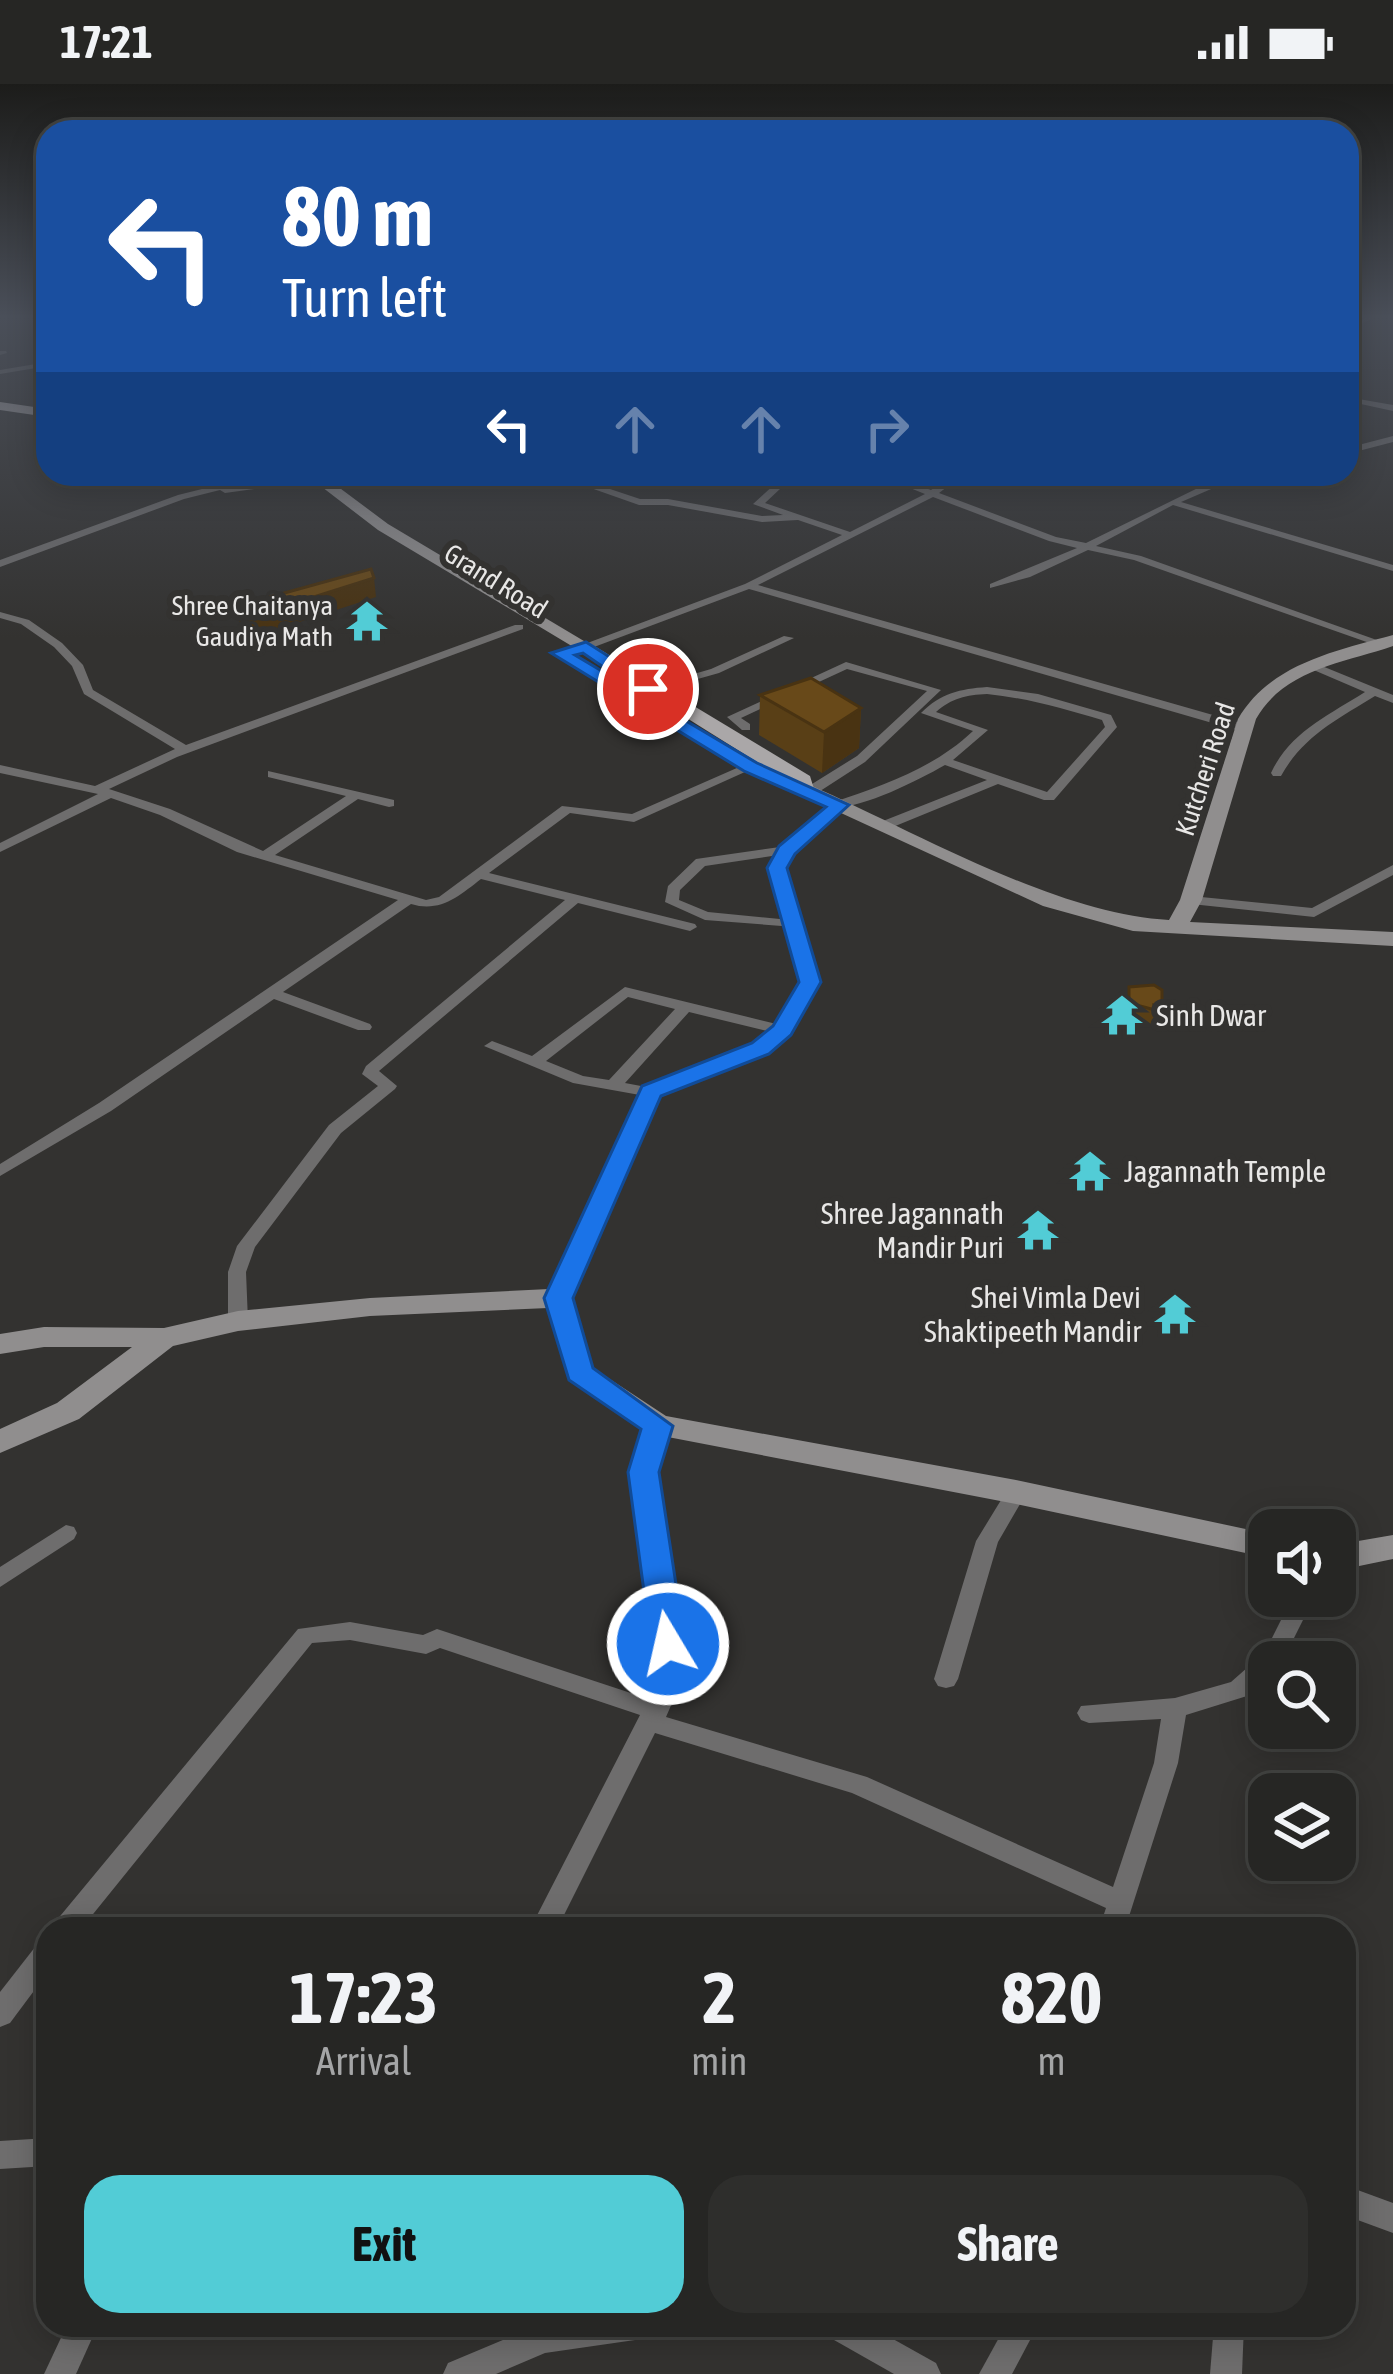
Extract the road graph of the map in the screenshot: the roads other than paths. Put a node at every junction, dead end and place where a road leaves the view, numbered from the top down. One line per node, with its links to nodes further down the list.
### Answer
1 (1393, 440): 2 (street)
2 (1359, 448)
3 (242, 486): 16 (street)
4 (315, 486): 21 (main road, Grand Road)
5 (318, 486): 24 (main road, Grand Road)
6 (592, 486): 13 (street)
7 (776, 486): 13 (street)
8 (906, 486): 11 (street)
9 (942, 486): 11 (street)
10 (1214, 486): 12 (street)
11 (928, 496): 14 (street); 15 (street)
12 (1175, 503): 15 (street); 17 (street)
13 (796, 518): 14 (street)
14 (851, 535): 18 (street)
15 (1090, 546): 19 (street); 23 (street)
16 (0, 564)
17 (1393, 568)
18 (749, 586): 24 (street); 31 (street)
19 (994, 586)
20 (0, 615): 32 (street)
21 (519, 627): 25 (main road, Grand Road); 32 (street)
22 (788, 638): 27 (street)
23 (1388, 642): 26 (main road, Kutcheri Road)
24 (586, 647): 25 (main road); 27 (main road, Grand Road)
25 (560, 653): 34 (main road, Grand Road)
26 (1313, 666): 28 (street); 31 (main road, Kutcheri Road)
27 (648, 689): 39 (main road, Grand Road)
28 (1373, 692): 29 (street); 37 (street)
29 (1393, 698)
30 (746, 727): 39 (street)
31 (1244, 728): 51 (main road, Kutcheri Road)
32 (185, 750): 40 (street)
33 (945, 761): 38 (street); 38 (street); 43 (street)
34 (750, 767): 39 (main road, Grand Road); 49 (street)
35 (0, 769): 40 (street)
36 (272, 773): 41 (street)
37 (1277, 773)
38 (993, 782): 44 (street)
39 (806, 790): 43 (main road, Grand Road)
40 (103, 792): 45 (street); 47 (street)
41 (356, 795): 42 (street); 47 (street)
42 (389, 803)
43 (839, 805): 44 (main road, Grand Road); 46 (main road)
44 (884, 826): 55 (main road, Grand Road)
45 (0, 848)
46 (787, 850): 53 (main road); 53 (street)
47 (264, 856): 50 (street)
48 (1393, 869): 51 (street)
49 (477, 874): 50 (street); 52 (street)
50 (408, 900): 57 (street)
51 (1191, 900): 55 (main road, Kutcheri Road)
52 (572, 901): 54 (street); 67 (street)
53 (790, 924): 60 (main road)
54 (690, 927)
55 (1175, 929): 56 (main road, Grand Road)
56 (1393, 939)
57 (272, 993): 59 (street); 65 (street)
58 (687, 1004): 60 (street); 62 (street); 63 (street)
59 (364, 1027)
60 (783, 1030): 64 (main road)
61 (492, 1046): 62 (street)
62 (535, 1062): 63 (street)
63 (612, 1087): 64 (street)
64 (651, 1092): 66 (main road)
65 (0, 1171)
66 (559, 1298): 67 (main road); 70 (main road)
67 (238, 1321): 68 (main road)
68 (164, 1338): 69 (main road); 71 (main road)
69 (0, 1344)
70 (658, 1426): 72 (main road); 82 (street)
71 (0, 1442)
72 (1016, 1492): 74 (main road); 79 (street)
73 (66, 1532): 77 (street)
74 (1248, 1542)
75 (1393, 1547): 76 (main road)
76 (1356, 1554)
77 (0, 1579)
78 (1294, 1617): 80 (street)
79 (946, 1679)
80 (1175, 1708): 81 (street); 83 (street)
81 (1089, 1713)
82 (653, 1716): 83 (street); 84 (street); 85 (street)
83 (1121, 1903): 86 (street)
84 (75, 1917)
85 (549, 1917)
86 (1116, 1917)
87 (36, 1967): 88 (street)
88 (0, 2014)
89 (36, 2153): 90 (street)
90 (0, 2155)
91 (1356, 2204): 92 (street)
92 (1393, 2218)
93 (77, 2337): 98 (street)
94 (534, 2337): 99 (street)
95 (859, 2337): 100 (street)
96 (1016, 2337): 101 (street)
97 (1228, 2337): 102 (street)
98 (60, 2374)
99 (459, 2374)
100 (925, 2374)
101 (995, 2374)
102 (1226, 2374)

